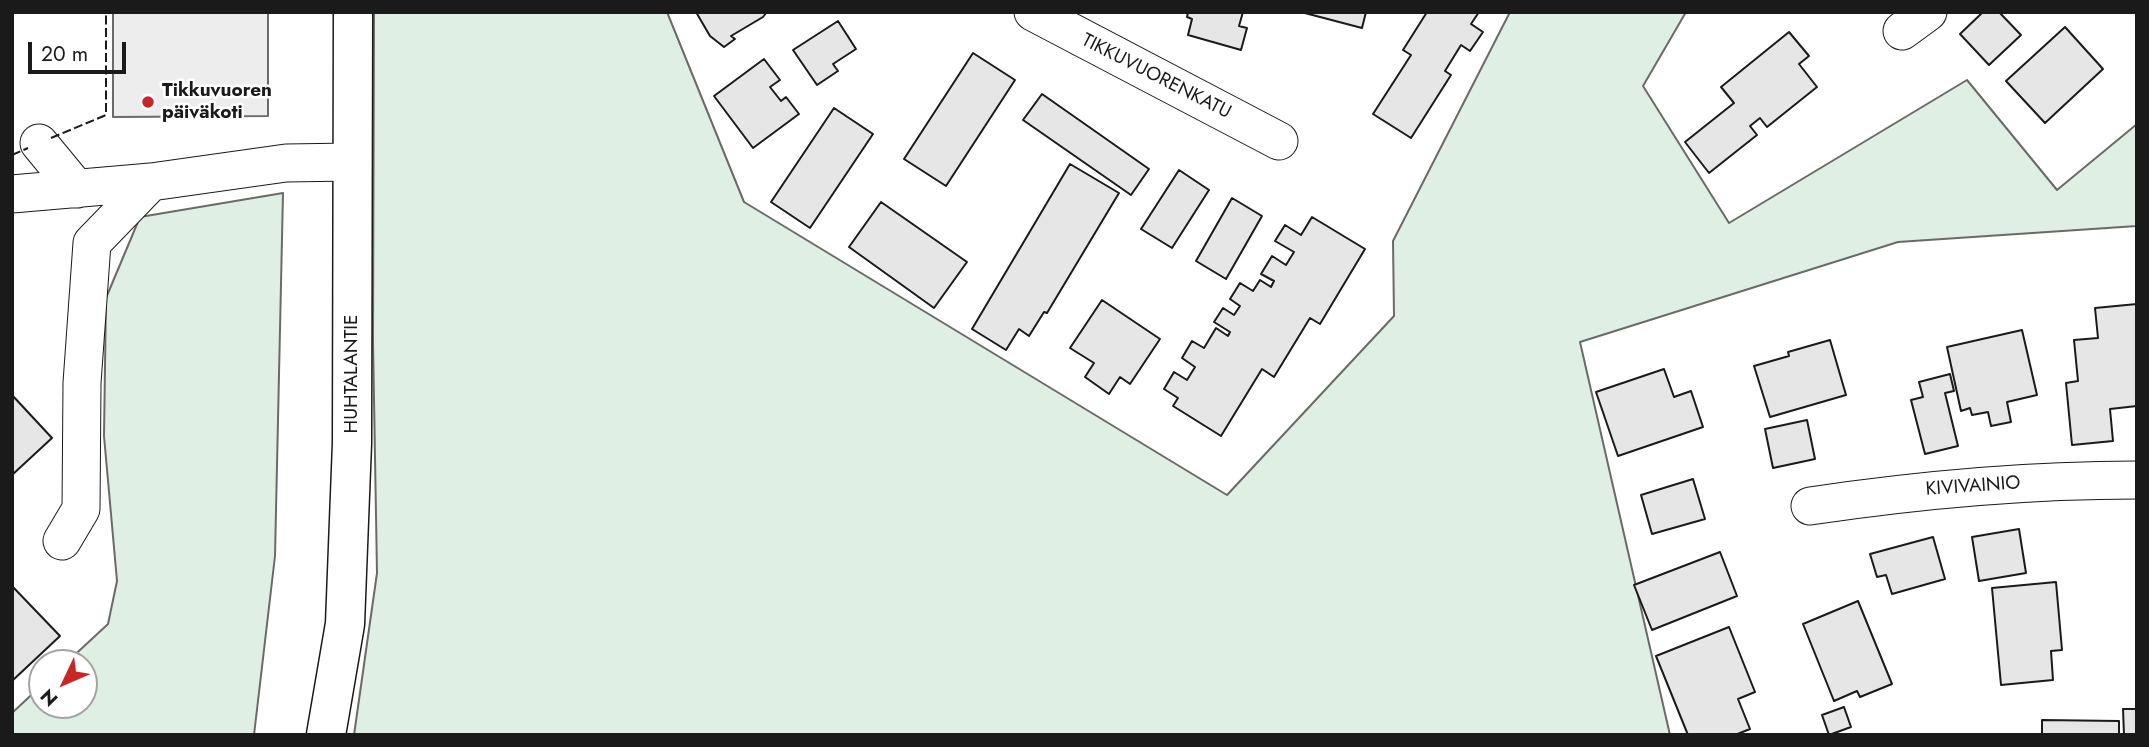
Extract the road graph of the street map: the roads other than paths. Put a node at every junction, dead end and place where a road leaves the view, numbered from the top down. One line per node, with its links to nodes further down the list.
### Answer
1 (353, 12): 5 (main road, HUHTALANTIE)
2 (1034, 12): 3 (street, TIKKUVUORENKATU)
3 (1279, 141)
4 (39, 143): 7 (street)
5 (352, 162): 6 (street); 12 (main road, HUHTALANTIE)
6 (151, 182): 7 (street); 11 (street)
7 (77, 189): 8 (street)
8 (12, 194)
9 (2137, 480): 10 (street, KIVIVAINIO)
10 (1810, 506)
11 (62, 541)
12 (326, 735)

